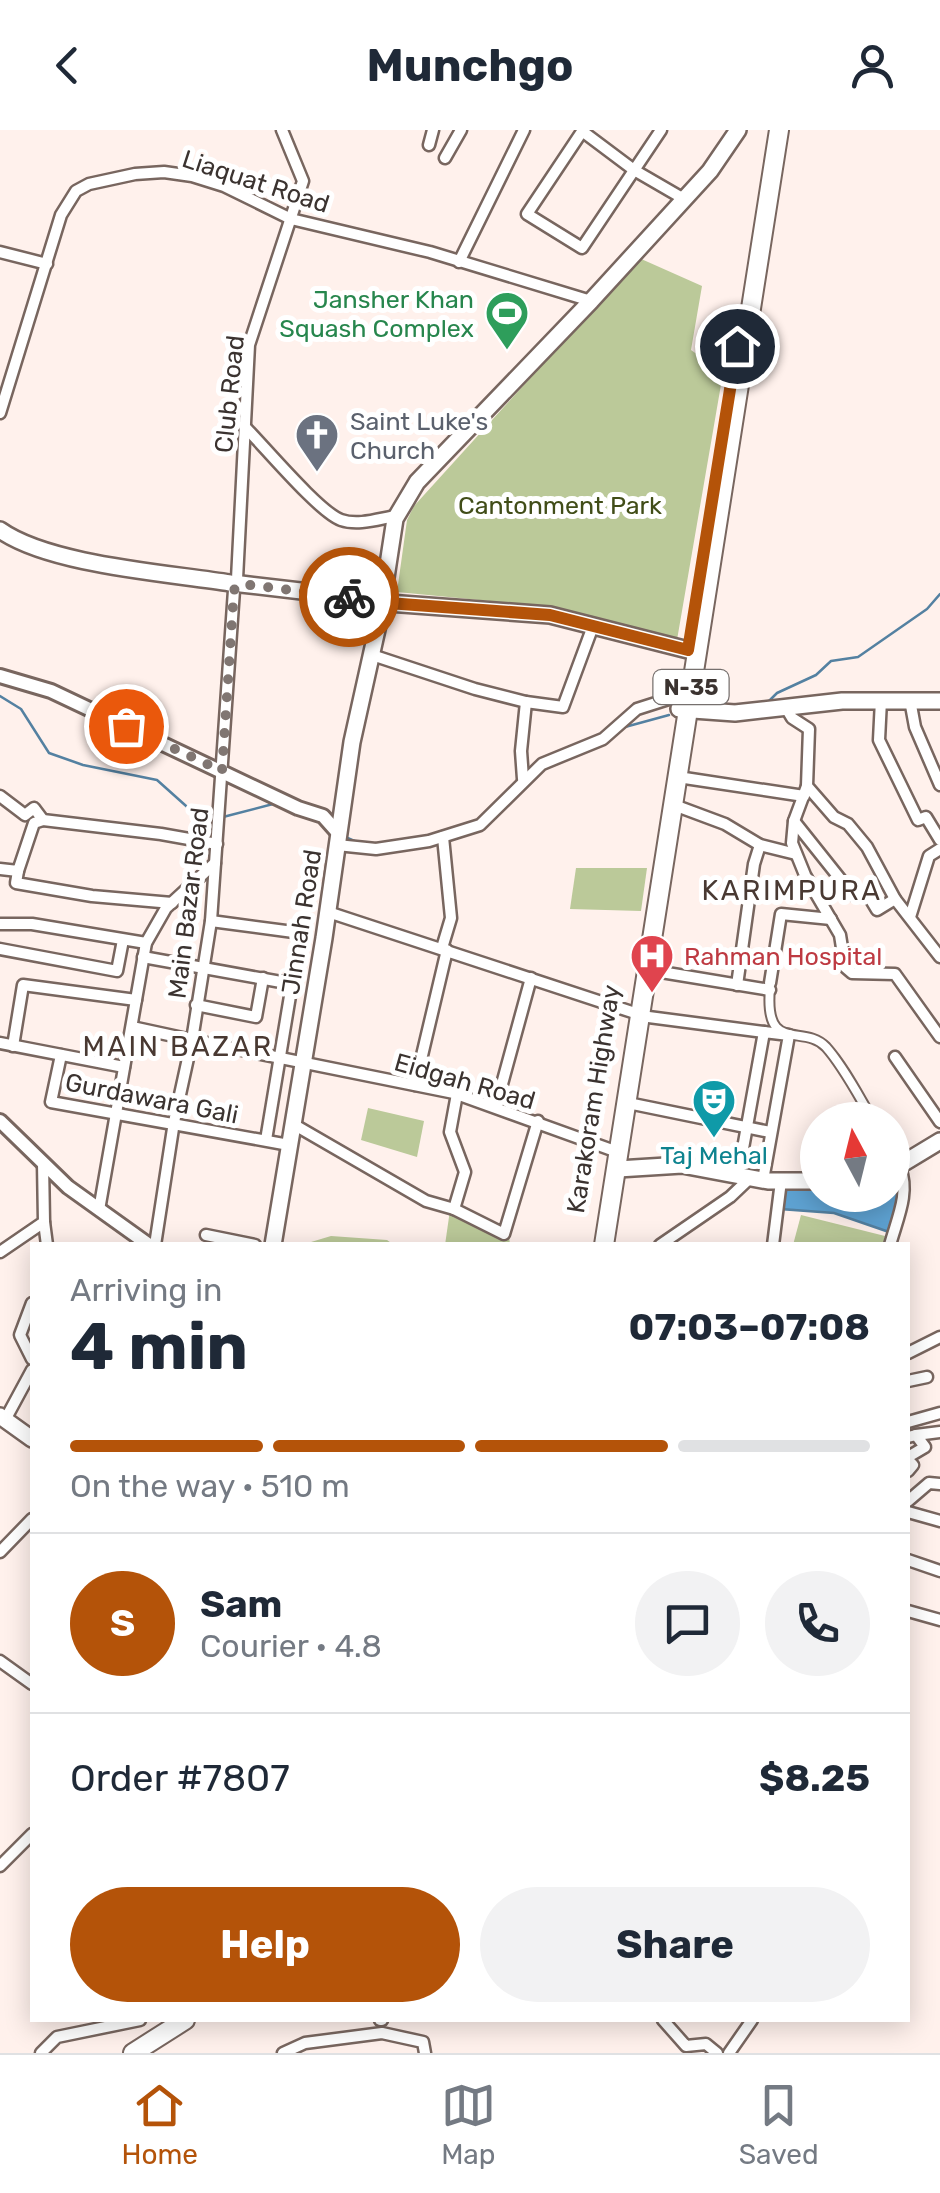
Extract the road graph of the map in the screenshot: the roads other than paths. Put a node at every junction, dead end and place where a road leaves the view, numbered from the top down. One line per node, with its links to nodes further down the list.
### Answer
1 (282, 130): 14 (street, Club Road)
2 (434, 130): 10 (street)
3 (461, 130): 11 (street)
4 (524, 130): 16 (street)
5 (661, 130): 12 (street)
6 (738, 130): 13 (main road, Jinnah Road)
7 (769, 130): 26 (highway, Karakoram Highway / N-35)
8 (780, 130): 33 (highway, Karakoram Highway / N-35)
9 (582, 131): 12 (street); 12 (street)
10 (429, 145)
11 (446, 158)
12 (634, 170): 13 (street)
13 (684, 199): 18 (main road, Jinnah Road)
14 (290, 219): 16 (street, Liaquat Road); 17 (street, Liaquat Road); 20 (street, Club Road)
15 (0, 252): 17 (street)
16 (459, 262): 18 (street, Liaquat Road)
17 (47, 264): 19 (street, Liaquat Road)
18 (591, 301): 21 (main road, Jinnah Road)
19 (0, 413)
20 (244, 426): 21 (street); 23 (street, Club Road)
21 (396, 516): 24 (main road, Jinnah Road)
22 (0, 530): 23 (main road)
23 (236, 584): 24 (main road); 35 (street, Club Road)
24 (383, 602): 25 (main road); 27 (main road, Jinnah Road)
25 (593, 626): 26 (main road); 32 (street)
26 (688, 650): 33 (highway, Karakoram Highway / N-35)
27 (372, 655): 32 (street); 42 (main road, Jinnah Road)
28 (0, 676): 35 (street)
29 (880, 700): 30 (main road); 34 (main road); 48 (street)
30 (910, 700): 31 (main road); 38 (street)
31 (940, 701)
32 (526, 702): 37 (street)
33 (682, 705): 34 (main road); 36 (highway, Karakoram Highway / N-35); 37 (street); 78 (highway, Karakoram Highway / N-35)
34 (786, 708): 39 (street)
35 (222, 771): 43 (street); 49 (street, Main Bazar Road)
36 (678, 776): 39 (street); 41 (highway, Karakoram Highway / N-35)
37 (524, 780): 46 (street)
38 (940, 785)
39 (805, 791): 45 (street); 56 (street)
40 (0, 796): 44 (street)
41 (674, 804): 50 (street); 70 (highway, Karakoram Highway / N-35)
42 (342, 807): 43 (street); 47 (main road, Jinnah Road)
43 (323, 816): 47 (street)
44 (43, 820): 49 (street); 55 (street)
45 (794, 821): 52 (street); 56 (street)
46 (444, 837): 47 (street); 66 (street)
47 (338, 839): 58 (main road, Jinnah Road)
48 (940, 840)
49 (217, 844): 53 (street, Main Bazar Road)
50 (760, 845): 52 (street); 74 (street)
51 (940, 849): 59 (street)
52 (796, 854): 60 (street)
53 (215, 863): 57 (street); 61 (street, Main Bazar Road)
54 (0, 869): 55 (street)
55 (18, 871): 57 (street)
56 (895, 899): 59 (street)
57 (172, 903): 64 (street)
58 (328, 912): 66 (street); 89 (main road, Jinnah Road)
59 (910, 917): 67 (street)
60 (832, 919): 75 (street); 82 (street)
61 (210, 921): 69 (street, Main Bazar Road); 73 (street)
62 (0, 924): 63 (street)
63 (122, 940): 64 (street); 65 (street)
64 (146, 943): 68 (street)
65 (0, 949)
66 (445, 949): 72 (street); 91 (street)
67 (940, 956)
68 (143, 957): 69 (street); 76 (street)
69 (202, 969): 71 (street); 77 (street, Main Bazar Road)
70 (648, 970): 74 (street); 78 (highway, Karakoram Highway / N-35)
71 (263, 978): 73 (street); 77 (street)
72 (531, 978): 78 (street); 95 (street)
73 (292, 984): 88 (street)
74 (737, 985): 75 (street)
75 (770, 987): 81 (street)
76 (136, 1000): 79 (street); 85 (street)
77 (196, 1005): 83 (street, Main Bazar Road)
78 (636, 1014): 80 (street); 94 (highway, Karakoram Highway / N-35); 107 (highway, Karakoram Highway / N-35)
79 (132, 1027): 83 (street); 90 (street)
80 (764, 1032): 81 (street); 102 (street)
81 (789, 1035): 93 (street); 103 (street)
82 (940, 1037)
83 (192, 1040): 88 (street); 99 (street, Main Bazar Road)
84 (0, 1043): 85 (street)
85 (13, 1046): 86 (street)
86 (61, 1055): 90 (street); 96 (street, Gurdawara Gali)
87 (894, 1057): 100 (street)
88 (280, 1058): 89 (street); 104 (street)
89 (304, 1062): 91 (street, Eidgah Road); 101 (main road, Jinnah Road)
90 (124, 1068): 96 (street)
91 (415, 1085): 92 (street, Eidgah Road)
92 (457, 1094): 95 (street, Eidgah Road); 114 (street)
93 (861, 1102)
94 (628, 1103): 102 (street); 110 (highway, Karakoram Highway / N-35)
95 (496, 1106): 98 (street, Eidgah Road)
96 (116, 1113): 99 (street, Gurdawara Gali); 115 (street)
97 (0, 1120): 109 (street)
98 (538, 1121): 107 (street, Eidgah Road); 114 (street)
99 (174, 1122): 104 (street, Gurdawara Gali); 121 (street, Main Bazar Road)
100 (940, 1122)
101 (293, 1124): 105 (main road, Jinnah Road); 114 (street)
102 (748, 1127): 103 (street); 111 (street)
103 (770, 1132): 111 (street)
104 (266, 1140): 105 (street, Gurdawara Gali)
105 (289, 1145): 123 (main road, Jinnah Road)
106 (937, 1149): 108 (main road)
107 (612, 1150): 124 (highway, Karakoram Highway / N-35)
108 (910, 1159)
109 (43, 1163): 115 (street); 117 (street)
110 (618, 1169): 111 (main road); 125 (highway, Karakoram Highway / N-35)
111 (750, 1178): 113 (main road); 126 (street)
112 (800, 1181): 113 (main road)
113 (781, 1182): 127 (street)
114 (454, 1209)
115 (99, 1210): 119 (street)
116 (900, 1212): 128 (street)
117 (44, 1222): 120 (street); 129 (street)
118 (206, 1235): 122 (street)
119 (128, 1238)
120 (47, 1242)
121 (153, 1242)
122 (241, 1242)
123 (273, 1242)
124 (595, 1242)
125 (605, 1242)
126 (664, 1242)
127 (773, 1242)
128 (891, 1242)
129 (0, 1252)
130 (30, 1308): 133 (street)
131 (940, 1337): 132 (street)
132 (910, 1352)
133 (30, 1355)
134 (30, 1373): 138 (street)
135 (927, 1377): 136 (street)
136 (910, 1381)
137 (940, 1412): 139 (street)
138 (3, 1418): 142 (main road)
139 (910, 1421)
140 (940, 1432): 141 (street)
141 (912, 1436): 144 (street)
142 (30, 1438)
143 (940, 1446): 144 (street)
144 (925, 1447): 145 (street)
145 (910, 1457)
146 (940, 1484): 147 (street)
147 (910, 1499)
148 (910, 1513): 150 (street)
149 (30, 1521): 151 (street)
150 (940, 1521)
151 (0, 1552)
152 (910, 1561): 153 (street)
153 (940, 1571)
154 (910, 1612): 155 (street)
155 (940, 1620)
156 (0, 1661): 157 (street)
157 (30, 1683)
158 (30, 1836): 159 (street)
159 (2, 1861)
160 (130, 2022): 164 (street)
161 (182, 2022): 165 (highway)
162 (668, 2022): 168 (street)
163 (751, 2022): 169 (street)
164 (40, 2053)
165 (133, 2053)
166 (283, 2053): 167 (street)
167 (425, 2053)
168 (718, 2053)
169 (729, 2053)

